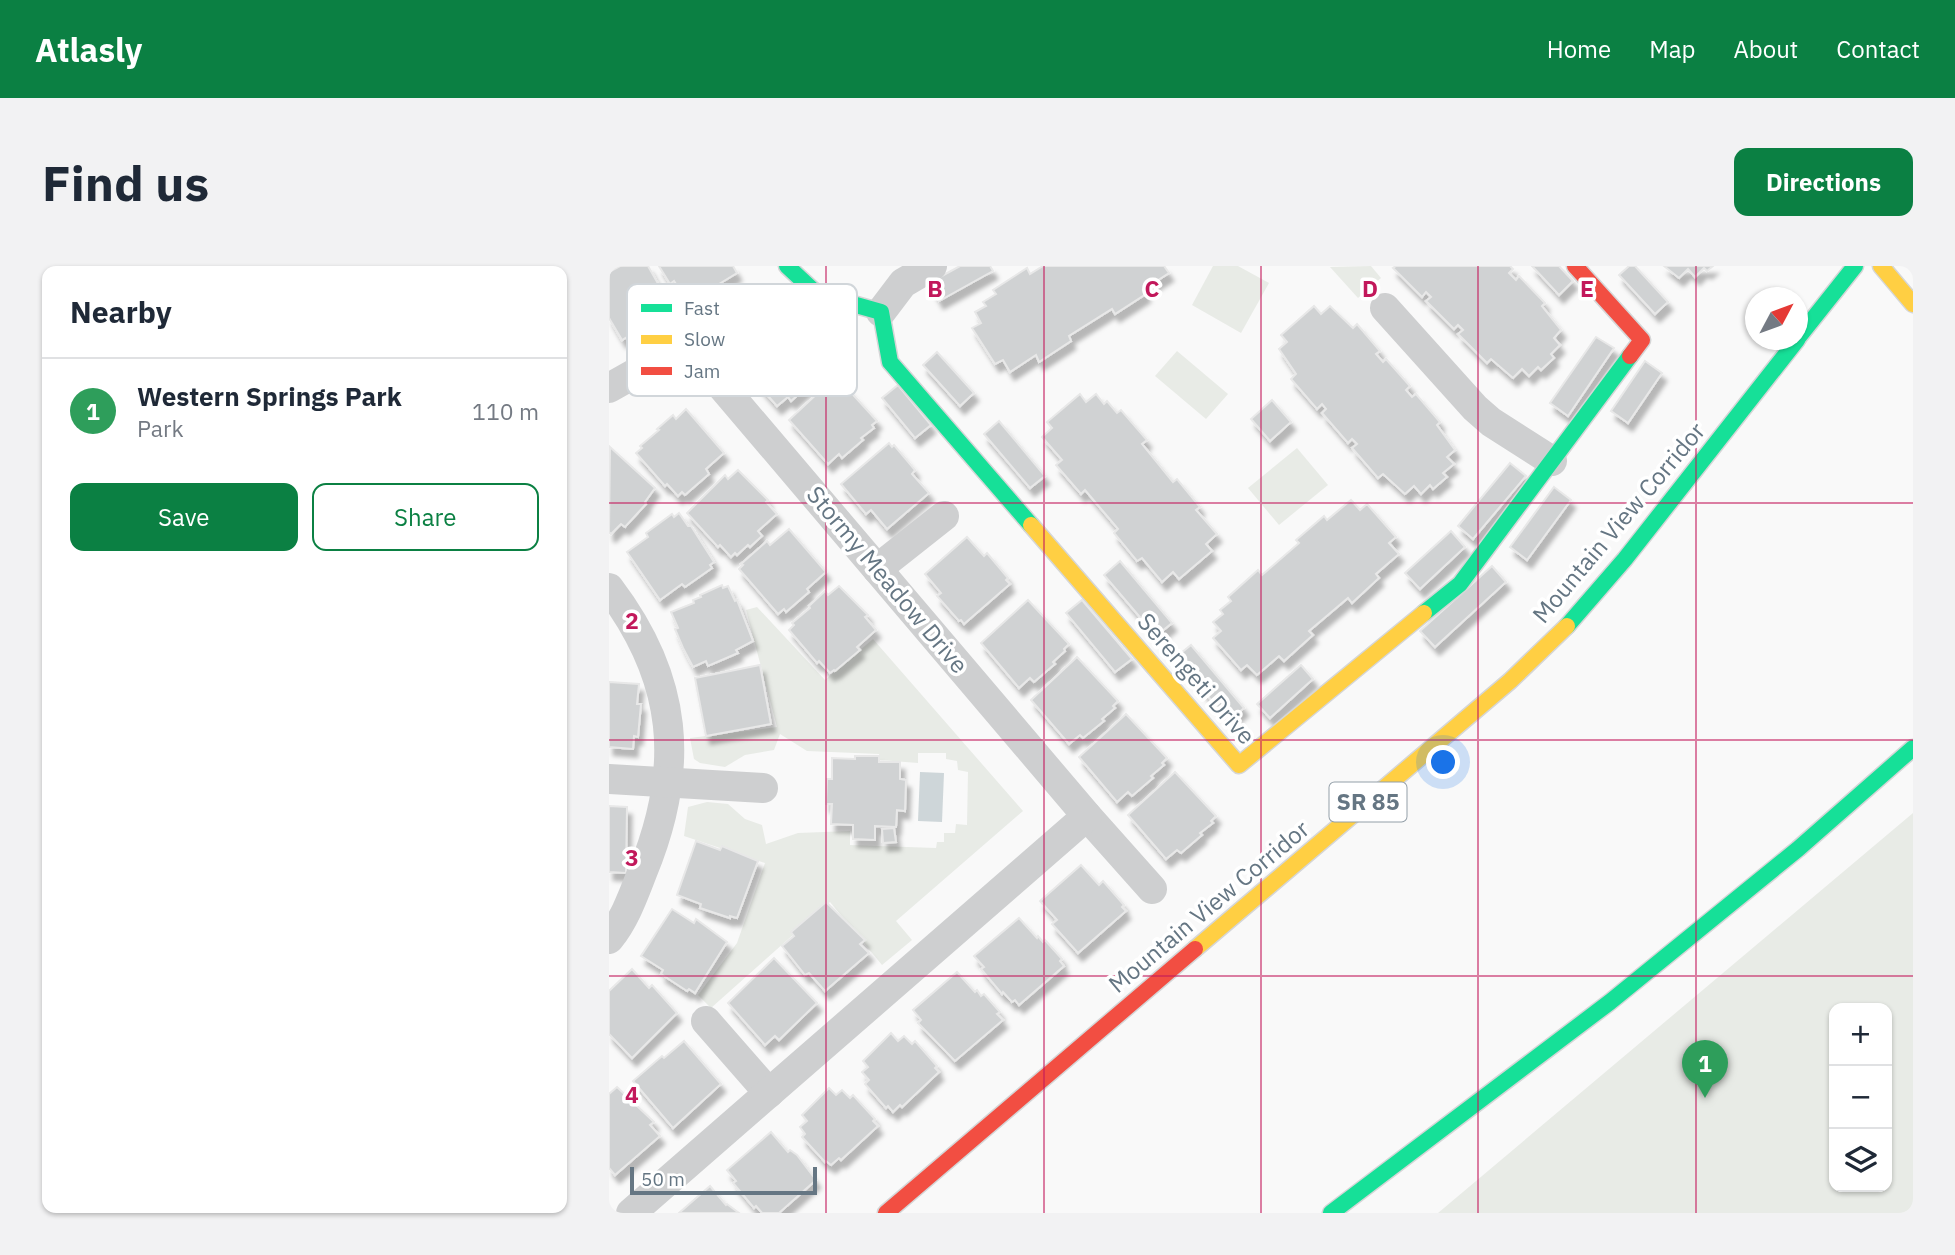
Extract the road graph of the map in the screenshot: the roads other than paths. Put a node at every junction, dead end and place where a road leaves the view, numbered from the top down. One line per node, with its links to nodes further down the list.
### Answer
1 (787, 266): 6 (main road)
2 (932, 266): 10 (street)
3 (1575, 266): 16 (main road, Serengeti Drive)
4 (1855, 266): 11 (main road, Mountain View Corridor / SR 85)
5 (1881, 266): 7 (main road)
6 (806, 284)
7 (1913, 304)
8 (857, 305): 10 (main road)
9 (1385, 308): 16 (street)
10 (881, 312): 16 (main road, Serengeti Drive)
11 (1808, 325)
12 (1788, 350): 30 (main road, Mountain View Corridor / SR 85)
13 (627, 378): 14 (street)
14 (609, 388)
15 (730, 396): 18 (street, Stormy Meadow Drive)
16 (1552, 461)
17 (944, 516): 18 (street)
18 (877, 569): 24 (street, Stormy Meadow Drive)
19 (609, 588): 22 (street)
20 (1913, 748): 31 (main road)
21 (609, 779): 22 (street)
22 (669, 783): 23 (street); 26 (street)
23 (763, 788)
24 (1087, 816): 25 (street, Stormy Meadow Drive); 28 (street)
25 (1152, 889)
26 (609, 939)
27 (706, 1021): 28 (street)
28 (769, 1093): 29 (street)
29 (631, 1213)
30 (886, 1213)
31 (1331, 1213)

